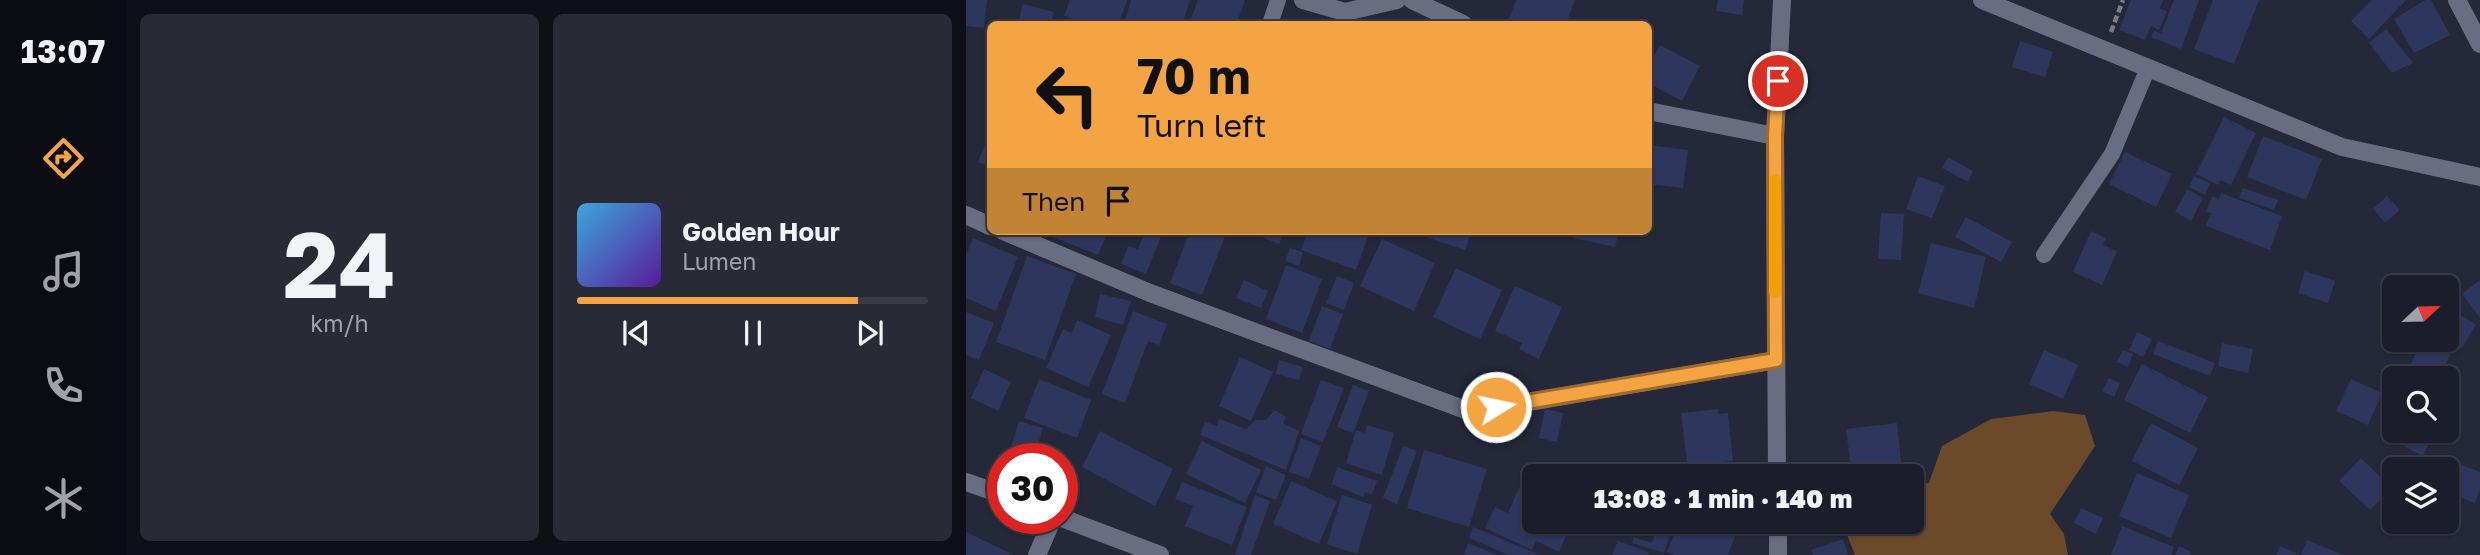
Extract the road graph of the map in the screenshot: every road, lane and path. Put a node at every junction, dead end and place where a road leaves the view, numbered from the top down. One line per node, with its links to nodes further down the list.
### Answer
1 (1278, 0): 9 (lane)
2 (1303, 0): 3 (street)
3 (1397, 0)
4 (1412, 0): 10 (street)
5 (1782, 0): 15 (street)
6 (1982, 0): 12 (street)
7 (2123, 0): 12 (path)
8 (2457, 0): 11 (street)
9 (1271, 21)
10 (1457, 21)
11 (2480, 44)
12 (2104, 50): 13 (street)
13 (2148, 68): 16 (street); 20 (lane)
14 (1652, 112): 15 (street)
15 (1775, 136): 21 (street)
16 (2480, 177)
17 (966, 215): 18 (street)
18 (987, 225)
19 (1012, 235): 21 (street)
20 (2044, 255)
21 (1776, 360): 22 (street)
22 (1777, 464)
23 (966, 482): 24 (street)
24 (987, 489)
25 (1078, 524): 29 (street)
26 (1046, 534): 28 (street)
27 (1778, 534): 30 (street)
28 (1037, 555)
29 (1160, 555)
30 (1778, 555)

